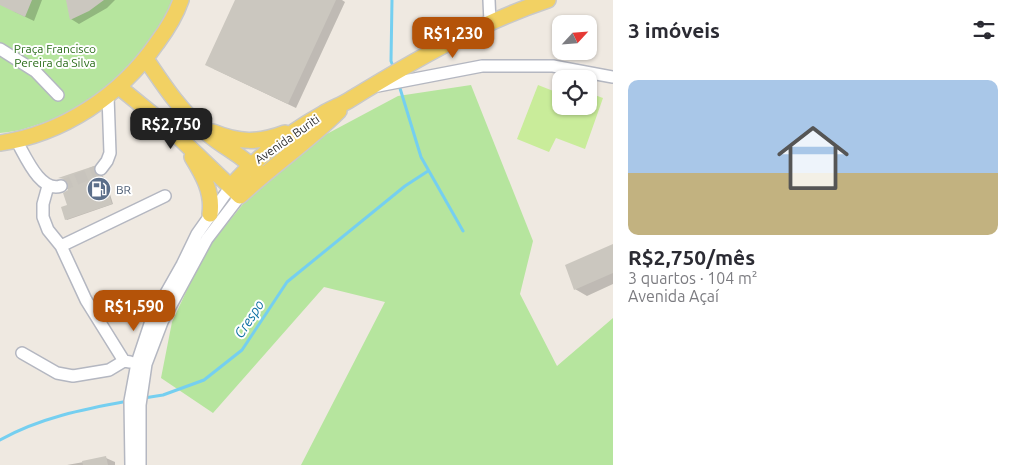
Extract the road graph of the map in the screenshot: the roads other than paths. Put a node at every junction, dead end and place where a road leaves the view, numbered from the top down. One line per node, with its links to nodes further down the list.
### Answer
1 (181, 0): 7 (main road)
2 (489, 0): 5 (street)
3 (548, 0): 4 (main road, Avenida Buriti)
4 (528, 3): 5 (main road, Avenida Buriti)
5 (490, 23): 9 (main road, Avenida Buriti)
6 (0, 49): 11 (street)
7 (146, 59): 10 (main road); 13 (main road)
8 (613, 78): 9 (street)
9 (368, 88): 12 (main road, Avenida Buriti)
10 (113, 92): 15 (main road); 16 (main road); 19 (street)
11 (58, 95)
12 (349, 101): 14 (main road, Avenida Buriti); 20 (main road, Avenida Buriti)
13 (199, 126): 14 (main road); 18 (main road)
14 (303, 126): 18 (main road, Avenida Buriti)
15 (16, 140): 17 (main road); 21 (street)
16 (184, 142): 23 (main road); 25 (main road)
17 (0, 143)
18 (251, 164): 20 (main road); 23 (main road, Avenida Buriti)
19 (101, 169)
20 (262, 176): 23 (main road, Avenida Buriti)
21 (48, 186): 22 (street); 26 (street)
22 (61, 186)
23 (236, 191): 25 (street); 29 (street)
24 (165, 196): 26 (street)
25 (210, 214): 29 (street)
26 (62, 246): 28 (street)
27 (22, 353): 28 (street)
28 (124, 361): 29 (street)
29 (142, 363): 30 (street); 31 (street)
30 (131, 465)
31 (140, 465)

